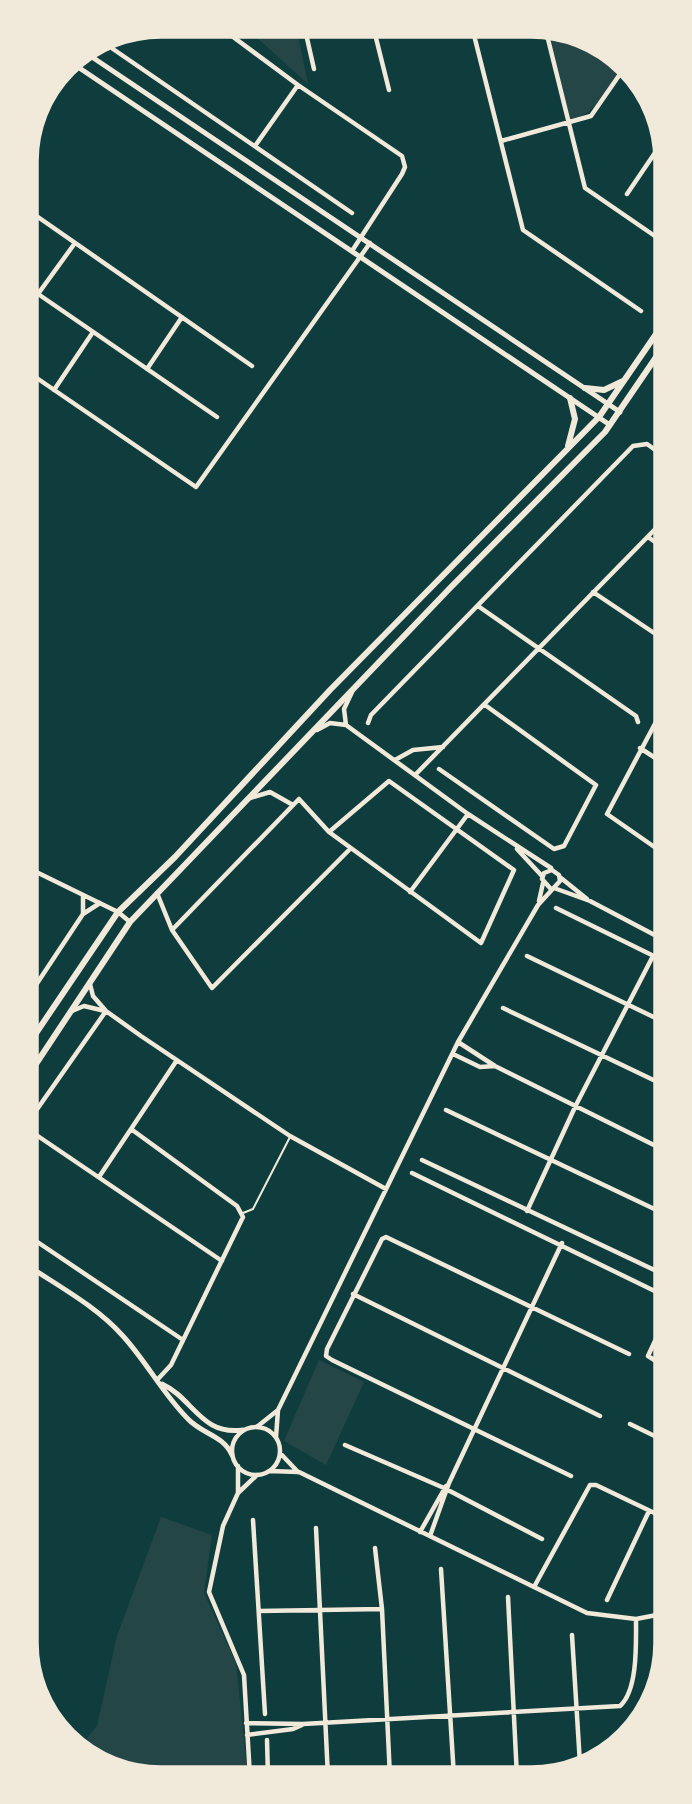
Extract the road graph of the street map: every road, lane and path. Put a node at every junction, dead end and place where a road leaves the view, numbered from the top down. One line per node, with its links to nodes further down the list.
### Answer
1 (233, 37): 11 (street)
2 (307, 37): 9 (street)
3 (376, 37): 12 (street)
4 (475, 37): 14 (street)
5 (548, 38): 13 (street)
6 (112, 46): 15 (street)
7 (93, 57): 21 (street)
8 (80, 66): 24 (street)
9 (314, 69)
10 (620, 74): 13 (street)
11 (298, 85): 15 (street); 21 (street)
12 (389, 90)
13 (568, 123): 14 (street); 20 (street)
14 (501, 141): 27 (street)
15 (255, 146): 18 (street)
16 (655, 153): 17 (street)
17 (627, 194)
18 (352, 213)
19 (37, 216): 22 (street)
20 (655, 236)
21 (360, 237): 23 (street); 24 (street)
22 (75, 243): 26 (street); 28 (street)
23 (370, 243): 25 (street); 36 (street)
24 (352, 251): 25 (street)
25 (360, 257): 37 (street); 38 (street)
26 (38, 294): 29 (street)
27 (641, 312)
28 (182, 317): 32 (street); 33 (street)
29 (93, 332): 33 (street); 37 (street)
30 (655, 336): 35 (main road)
31 (655, 359): 40 (main road)
32 (252, 366)
33 (147, 369): 42 (street)
34 (37, 378): 37 (street)
35 (626, 379): 36 (main road); 39 (main road)
36 (585, 388): 39 (street)
37 (54, 390)
38 (570, 398): 41 (street); 44 (main road)
39 (609, 405): 40 (street); 41 (main road)
40 (620, 412): 43 (main road)
41 (599, 417): 43 (street); 44 (main road)
42 (217, 418)
43 (610, 425): 53 (main road)
44 (568, 448): 86 (main road)
45 (655, 450): 50 (street)
46 (655, 530): 47 (street)
47 (648, 537): 48 (street); 49 (street)
48 (655, 542)
49 (593, 592): 51 (street); 52 (street)
50 (478, 606): 52 (street); 57 (street)
51 (655, 634)
52 (537, 649): 54 (street); 55 (street)
53 (355, 686): 58 (street); 59 (main road)
54 (485, 705): 60 (street); 64 (street)
55 (638, 722)
56 (655, 722): 61 (street)
57 (368, 723)
58 (346, 725): 59 (street); 63 (street)
59 (310, 733): 66 (main road)
60 (444, 747): 63 (street); 65 (street)
61 (640, 748): 62 (street); 72 (street)
62 (655, 758)
63 (395, 760): 65 (street)
64 (439, 769)
65 (416, 774): 68 (street)
66 (248, 799): 67 (street); 80 (main road)
67 (293, 805): 70 (street); 89 (street)
68 (468, 814): 69 (street); 71 (street)
69 (458, 828): 70 (street); 79 (street); 79 (street)
70 (329, 832): 73 (street)
71 (512, 844): 74 (street); 77 (street)
72 (655, 847)
73 (351, 849): 79 (street); 89 (street)
74 (555, 870): 76 (street); 77 (street)
75 (37, 873): 81 (street)
76 (560, 878): 78 (street); 82 (street)
77 (543, 879): 78 (street); 84 (street)
78 (552, 888): 82 (street); 84 (street)
79 (410, 892)
80 (157, 893): 88 (main road); 89 (street)
81 (83, 896): 83 (street); 87 (street)
82 (590, 901): 90 (street)
83 (100, 903): 86 (street); 87 (street)
84 (538, 905): 101 (street)
85 (556, 908): 92 (street)
86 (118, 912): 88 (street); 100 (main road)
87 (83, 914): 93 (street)
88 (130, 922): 94 (main road)
89 (172, 930)
90 (655, 935)
91 (527, 956): 95 (street)
92 (653, 956): 95 (street)
93 (37, 983)
94 (90, 984): 97 (main road); 98 (street)
95 (628, 1004): 99 (street); 103 (street)
96 (503, 1008): 103 (street)
97 (72, 1011): 98 (street); 105 (main road)
98 (106, 1011): 104 (street); 109 (street)
99 (655, 1018)
100 (37, 1032)
101 (458, 1042): 102 (street); 106 (street)
102 (453, 1054): 106 (street); 119 (street)
103 (604, 1055): 107 (street); 108 (street)
104 (177, 1060): 111 (street); 113 (street)
105 (37, 1063)
106 (495, 1066): 108 (street)
107 (655, 1080)
108 (576, 1105): 114 (street); 116 (street)
109 (37, 1110)
110 (446, 1110): 116 (street)
111 (131, 1129): 118 (street); 122 (street)
112 (37, 1134): 118 (street)
113 (290, 1136): 119 (street); 122 (lane)
114 (655, 1145)
115 (422, 1160): 121 (street)
116 (553, 1160): 120 (street); 121 (street)
117 (412, 1173): 124 (street)
118 (99, 1177): 125 (street)
119 (386, 1189): 137 (street)
120 (655, 1208)
121 (527, 1211): 126 (street)
122 (243, 1213): 125 (street)
123 (37, 1242): 131 (street)
124 (562, 1243): 128 (street); 130 (street)
125 (222, 1261): 131 (street)
126 (655, 1270)
127 (37, 1272): 136 (street)
128 (655, 1291)
129 (353, 1294): 130 (street); 135 (street); 141 (street)
130 (533, 1307): 133 (street); 135 (street)
131 (183, 1340): 136 (street)
132 (655, 1340): 134 (street)
133 (629, 1354)
134 (655, 1362)
135 (504, 1370): 138 (street); 141 (street)
136 (160, 1382): 142 (street); 147 (street)
137 (278, 1410): 140 (street); 144 (street)
138 (600, 1416)
139 (630, 1424): 143 (street)
140 (257, 1427): 142 (street); 144 (street)
141 (475, 1429): 152 (street); 153 (street)
142 (243, 1430): 147 (street)
143 (655, 1436)
144 (276, 1437): 146 (street)
145 (345, 1444): 153 (street)
146 (280, 1452): 149 (street); 150 (street)
147 (232, 1455): 148 (street)
148 (238, 1466): 151 (street); 154 (street)
149 (269, 1471): 150 (street); 151 (street)
150 (299, 1472): 159 (street)
151 (257, 1475): 154 (street)
152 (571, 1476)
153 (447, 1487): 159 (street); 160 (street); 161 (street)
154 (238, 1493): 178 (street)
155 (649, 1511): 156 (street); 164 (street); 166 (street)
156 (655, 1514)
157 (253, 1520): 169 (street)
158 (316, 1528): 168 (street)
159 (420, 1532): 160 (street)
160 (430, 1536): 164 (street)
161 (542, 1539)
162 (374, 1548): 167 (street)
163 (440, 1569): 176 (street)
164 (534, 1587): 171 (street)
165 (508, 1597): 174 (street)
166 (607, 1600)
167 (382, 1609): 168 (street); 177 (street)
168 (320, 1610): 169 (street); 179 (street)
169 (259, 1611): 175 (street)
170 (655, 1615): 171 (street)
171 (636, 1619): 173 (street)
172 (572, 1635): 173 (street)
173 (578, 1710): 174 (street); 183 (street)
174 (514, 1713): 176 (street); 189 (street)
175 (265, 1714)
176 (452, 1717): 177 (street); 188 (street)
177 (387, 1720): 179 (street); 187 (street)
178 (246, 1723): 180 (street); 181 (street)
179 (326, 1723): 180 (street); 186 (street)
180 (303, 1724): 181 (street)
181 (247, 1735): 184 (street)
182 (267, 1740): 185 (street)
183 (580, 1758)
184 (249, 1767)
185 (268, 1767)
186 (328, 1767)
187 (389, 1767)
188 (454, 1767)
189 (517, 1767)

